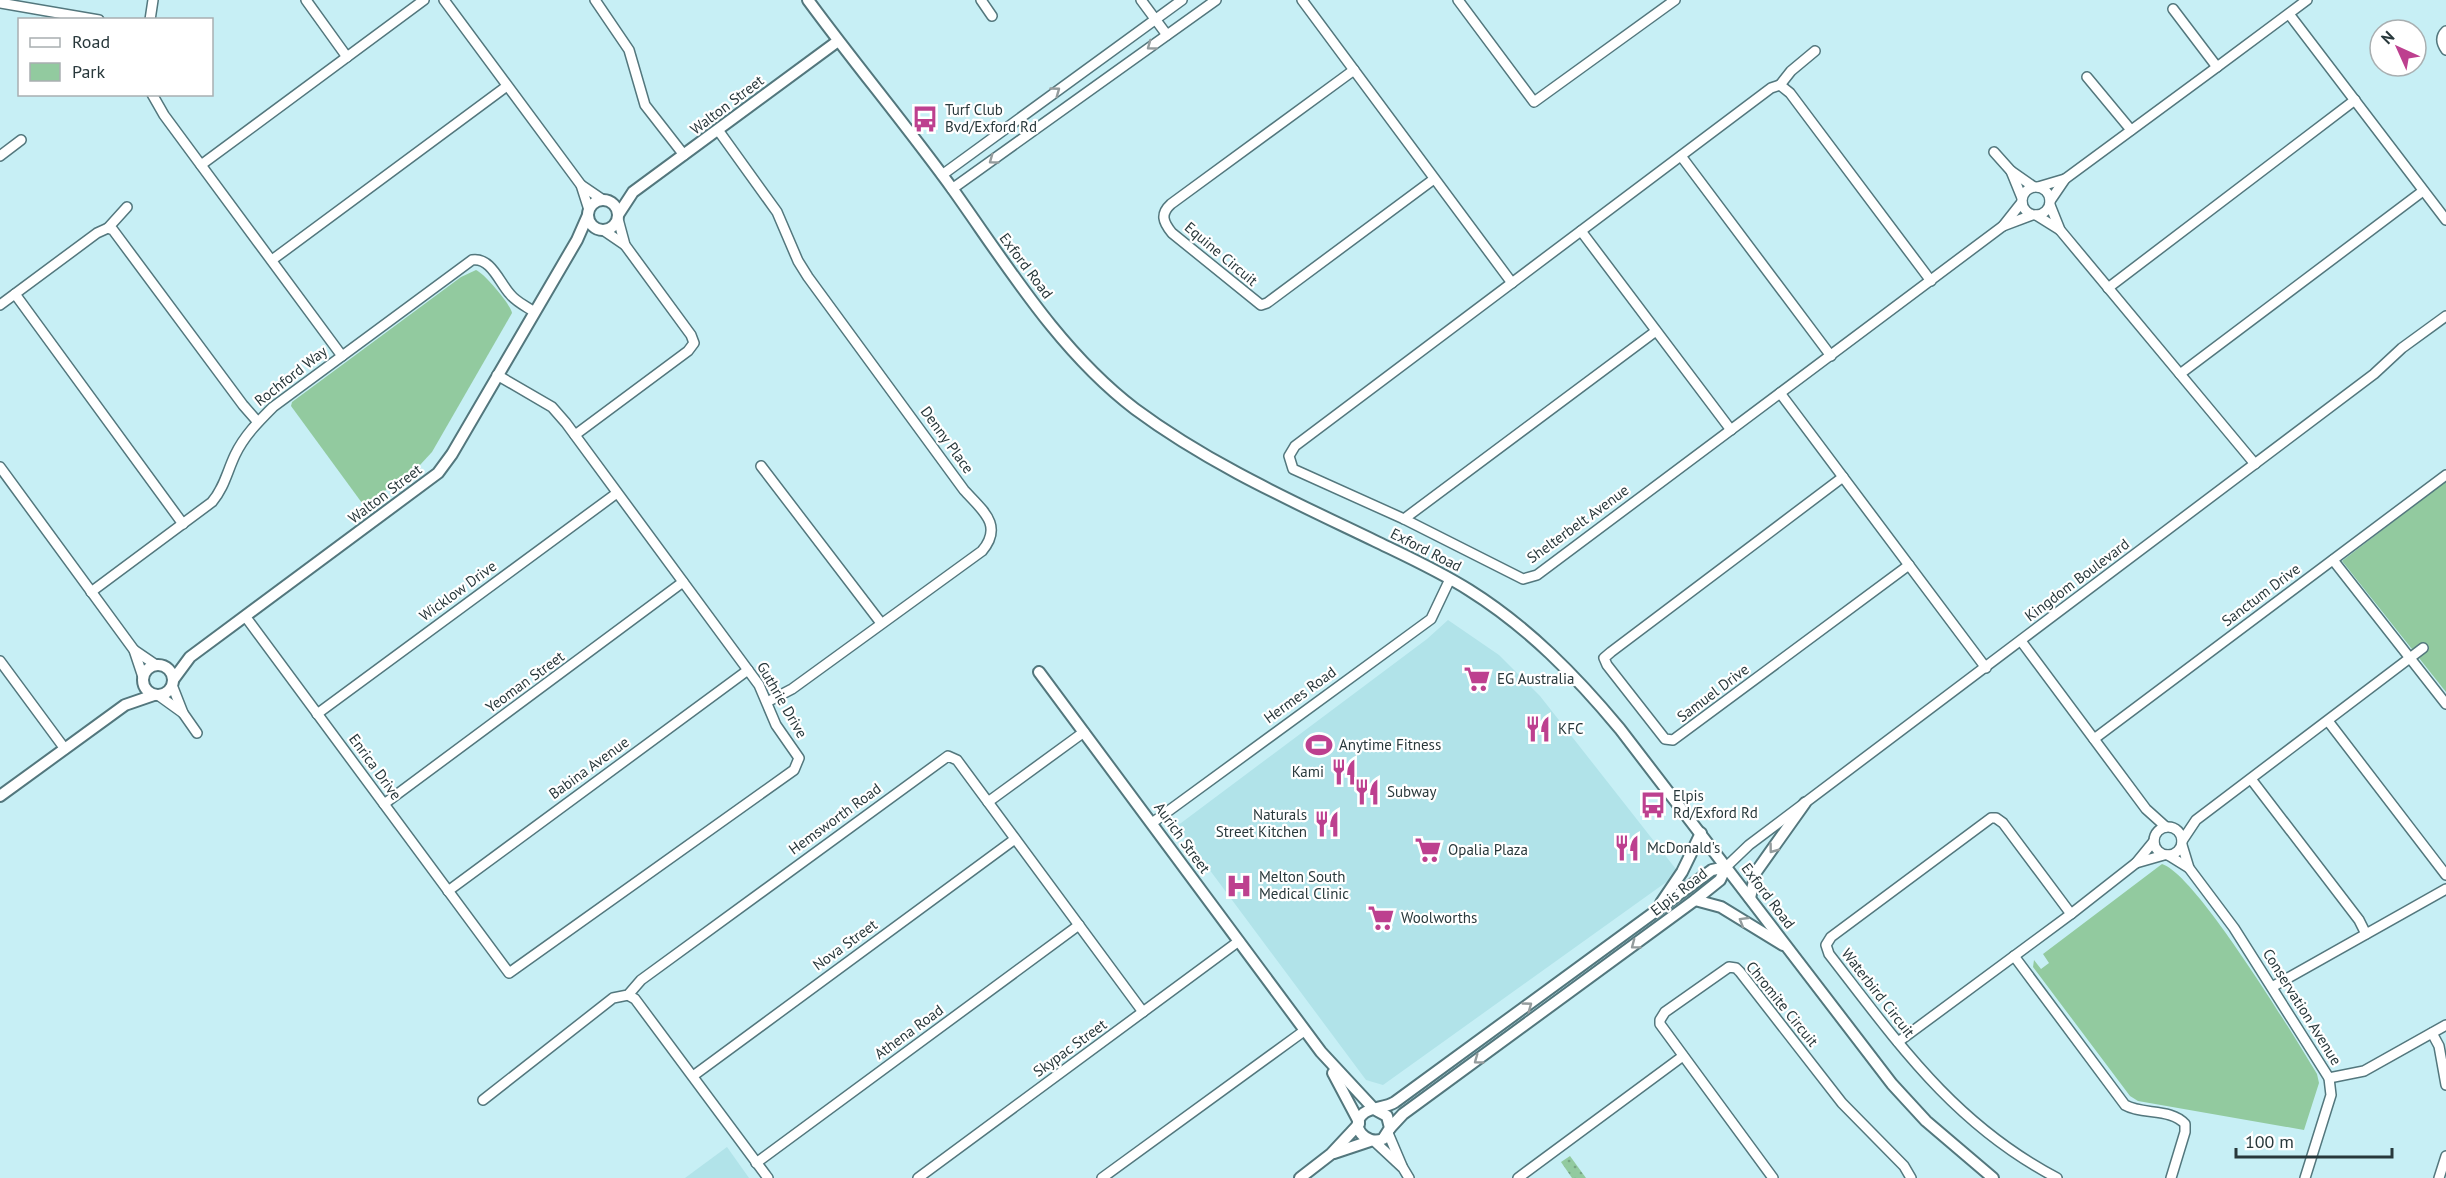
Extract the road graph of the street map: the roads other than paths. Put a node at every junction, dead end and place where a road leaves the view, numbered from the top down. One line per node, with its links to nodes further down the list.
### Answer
1 (153, 0): 20 (street)
2 (306, 0): 27 (street)
3 (424, 0): 27 (street)
4 (444, 0): 32 (street)
5 (595, 0): 39 (street)
6 (808, 0): 24 (street, Exford Road)
7 (981, 0): 18 (street)
8 (1141, 0): 21 (street)
9 (1182, 0): 21 (street)
10 (1216, 0): 23 (street)
11 (1302, 0): 29 (street)
12 (1458, 0): 13 (street)
13 (1675, 0)
14 (2307, 0): 17 (street)
15 (0, 3): 19 (street)
16 (2173, 9): 28 (street)
17 (2289, 14): 28 (street); 34 (street)
18 (992, 16)
19 (87, 18)
20 (150, 18)
21 (1155, 19): 23 (street); 44 (street, one-way to 21)
22 (2446, 31): 25 (street)
23 (1167, 35): 49 (street, one-way to 49)
24 (838, 41): 35 (street, Walton Street); 44 (street, Exford Road)
25 (2446, 50)
26 (1815, 51): 31 (street)
27 (347, 57): 42 (street)
28 (2217, 67): 36 (street)
29 (1354, 70): 45 (street); 45 (street, Equine Circuit)
30 (2087, 77): 36 (street)
31 (1780, 85): 41 (street); 68 (street)
32 (507, 86): 47 (street); 67 (street)
33 (154, 96): 42 (street)
34 (2355, 100): 50 (street); 70 (street)
35 (718, 130): 39 (street, Walton Street); 98 (street, Denny Place)
36 (2131, 130): 46 (street)
37 (21, 140): 40 (street)
38 (1994, 152): 43 (street)
39 (684, 155): 51 (street, Walton Street)
40 (0, 156)
41 (1681, 156): 64 (street); 77 (street)
42 (201, 165): 67 (street)
43 (2011, 171): 48 (street); 53 (street)
44 (942, 175): 49 (street, Exford Road)
45 (1434, 178): 69 (street)
46 (2065, 180): 48 (street); 54 (street)
47 (581, 185): 52 (street); 56 (street)
48 (2036, 187): 53 (street); 54 (street)
49 (952, 189): 94 (street, Exford Road)
50 (2423, 191): 59 (street); 78 (street)
51 (633, 192): 52 (street, Walton Street); 58 (street, Walton Street)
52 (605, 200): 56 (street); 58 (street)
53 (2022, 200): 57 (street); 60 (street, Shelterbelt Avenue)
54 (2050, 203): 57 (street); 63 (street)
55 (127, 207): 61 (street)
56 (588, 213): 62 (street); 65 (street, Walton Street)
57 (2034, 215): 60 (street, Shelterbelt Avenue); 63 (street)
58 (618, 217): 62 (street); 66 (street)
59 (2446, 220)
60 (2003, 226): 68 (street, Shelterbelt Avenue)
61 (108, 228): 71 (street); 81 (street)
62 (601, 230): 65 (street); 66 (street)
63 (2060, 230): 70 (street)
64 (1581, 231): 69 (street); 75 (street)
65 (577, 240): 73 (street, Walton Street)
66 (625, 245): 83 (street)
67 (272, 261): 76 (street)
68 (1930, 281): 77 (street, Shelterbelt Avenue)
69 (1512, 283): 90 (street, Shelterbelt Avenue)
70 (2108, 288): 78 (street)
71 (15, 294): 72 (street); 91 (street)
72 (0, 305)
73 (534, 312): 76 (street, Rochford Way); 79 (street, Walton Street)
74 (2445, 319): 84 (street, Kingdom Boulevard)
75 (1656, 330): 82 (street); 90 (street)
76 (342, 356): 81 (street, Rochford Way)
77 (1831, 356): 80 (street, Shelterbelt Avenue)
78 (2180, 374): 84 (street)
79 (497, 375): 83 (street, Guthrie Drive); 97 (street, Walton Street)
80 (1780, 393): 82 (street, Shelterbelt Avenue); 88 (street)
81 (257, 421): 91 (street, Rochford Way)
82 (1731, 430): 90 (street, Shelterbelt Avenue)
83 (575, 435): 89 (street, Guthrie Drive)
84 (2255, 464): 99 (street, Kingdom Boulevard)
85 (761, 466): 98 (street)
86 (0, 467): 96 (street)
87 (2446, 475): 92 (street, Sanctum Drive)
88 (1843, 477): 93 (street); 93 (street, Samuel Drive)
89 (618, 493): 95 (street, Guthrie Drive); 116 (street, Wicklow Drive)
90 (1404, 519)
91 (183, 524): 96 (street, Rochford Way)
92 (2333, 560): 103 (street); 120 (street, Sanctum Drive)
93 (1909, 565): 106 (street)
94 (1450, 579): 129 (street, Hermes Road); 131 (street, Exford Road)
95 (683, 582): 107 (street, Guthrie Drive); 126 (street, Yeoman Street)
96 (91, 592): 101 (street)
97 (245, 616): 102 (street, Walton Street); 116 (street, Enrica Drive)
98 (881, 623): 112 (street, Denny Place)
99 (2021, 641): 106 (street, Kingdom Boulevard); 120 (street)
100 (2422, 648): 103 (street)
101 (134, 650): 105 (street); 109 (street)
102 (190, 657): 105 (street, Walton Street); 110 (street, Walton Street)
103 (2410, 658): 113 (street); 117 (street)
104 (0, 661): 121 (street)
105 (158, 665): 109 (street); 110 (street)
106 (1986, 668): 125 (street, Kingdom Boulevard)
107 (748, 670): 112 (street, Guthrie Drive); 141 (street, Babina Avenue)
108 (1039, 672): 118 (street, Aurich Street)
109 (143, 679): 111 (street); 114 (street)
110 (173, 682): 111 (street); 115 (street)
111 (156, 695): 114 (street); 115 (street)
112 (767, 702): 148 (street, Guthrie Drive)
113 (2446, 704)
114 (125, 705): 121 (street)
115 (183, 713): 119 (street)
116 (317, 714): 126 (street, Enrica Drive)
117 (2328, 721): 122 (street); 139 (street)
118 (1084, 732): 124 (street); 129 (street, Aurich Street)
119 (197, 733)
120 (2094, 739): 127 (street)
121 (65, 748): 123 (street)
122 (2251, 779): 128 (street); 147 (street)
123 (0, 796)
124 (988, 802): 132 (street, Hemsworth Road); 153 (street, Hemsworth Road)
125 (1805, 803): 137 (street, Kingdom Boulevard); 142 (street, one-way to 142)
126 (384, 804): 141 (street, Enrica Drive)
127 (2146, 808): 130 (street); 133 (street)
128 (2196, 820): 130 (street); 134 (street)
129 (1152, 823): 149 (street, Aurich Street)
130 (2169, 827): 133 (street); 134 (street)
131 (1701, 833): 137 (street, Exford Road); 144 (street)
132 (1015, 839): 146 (street, Hemsworth Road); 161 (street, Nova Street)
133 (2154, 839): 135 (street); 136 (street)
134 (2182, 843): 135 (street); 138 (street, Conservation Avenue)
135 (2166, 855): 136 (street); 138 (street, Conservation Avenue)
136 (2136, 862): 145 (street)
137 (1726, 867): 142 (street, Exford Road); 143 (street, Elpis Road); 144 (street, Elpis Road)
138 (2189, 868): 152 (street, Conservation Avenue)
139 (2446, 875)
140 (2446, 889): 147 (street)
141 (448, 891): 148 (street, Enrica Drive)
142 (1750, 898): 150 (street, Exford Road)
143 (1695, 900): 150 (street, one-way to 143); 167 (street, Elpis Road, one-way to 167)
144 (1656, 911): 165 (street, Elpis Road, one-way to 144)
145 (2071, 914): 151 (street); 158 (street, Waterbird Circuit)
146 (1079, 925): 154 (street, Hemsworth Road); 171 (street, Athena Road)
147 (2366, 934): 152 (street)
148 (480, 935)
149 (1239, 941): 154 (street, Skypac Street); 156 (street, Aurich Street)
150 (1789, 948): 181 (street, Exford Road)
151 (2014, 956): 158 (street); 183 (street)
152 (2272, 987): 162 (street, Conservation Avenue)
153 (628, 995): 161 (street); 164 (street, Hemsworth Road)
154 (1143, 1012): 174 (street, Skypac Street)
155 (2446, 1025): 157 (street)
156 (1304, 1031): 159 (street, Aurich Street); 175 (street)
157 (2432, 1033): 162 (street); 163 (street)
158 (1898, 1042): 182 (street, Waterbird Circuit)
159 (1321, 1052): 165 (street, Aurich Street); 166 (street, Aurich Street)
160 (1683, 1056): 178 (street); 179 (street, Chromite Circuit); 180 (street, Chromite Circuit)
161 (693, 1076): 171 (street)
162 (2330, 1078): 184 (street, Conservation Avenue)
163 (2446, 1085)
164 (483, 1100)
165 (1375, 1110): 166 (street); 167 (street)
166 (1359, 1123): 168 (street); 169 (street)
167 (1389, 1130): 168 (street); 172 (street)
168 (1372, 1141): 169 (street); 172 (street)
169 (1331, 1154): 176 (street)
170 (2446, 1156): 185 (street)
171 (756, 1163): 173 (street)
172 (1403, 1168): 177 (street)
173 (768, 1178)
174 (918, 1178)
175 (1102, 1178)
176 (1300, 1178)
177 (1409, 1178)
178 (1518, 1178)
179 (1773, 1178)
180 (1911, 1178)
181 (1993, 1178)
182 (2057, 1178)
183 (2171, 1178)
184 (2305, 1178)
185 (2439, 1178)

